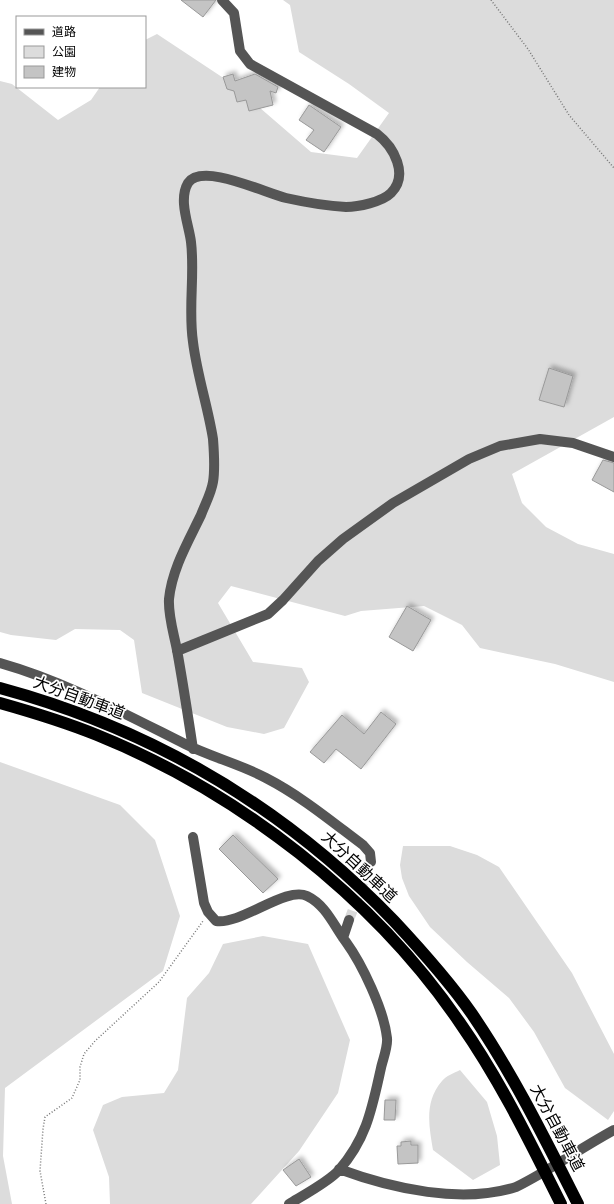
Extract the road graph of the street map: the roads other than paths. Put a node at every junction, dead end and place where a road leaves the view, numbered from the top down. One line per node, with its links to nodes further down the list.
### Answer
1 (222, 0): 3 (street)
2 (614, 457): 3 (street)
3 (177, 651): 7 (street)
4 (0, 662): 7 (street)
5 (0, 688): 16 (highway, 大分自動車道)
6 (0, 703): 15 (highway, 大分自動車道)
7 (193, 748): 9 (street)
8 (193, 837): 11 (street)
9 (371, 862)
10 (349, 920): 11 (street)
11 (343, 938): 13 (street)
12 (614, 1130): 13 (street)
13 (339, 1169): 14 (street)
14 (289, 1204)
15 (561, 1204)
16 (578, 1204)

